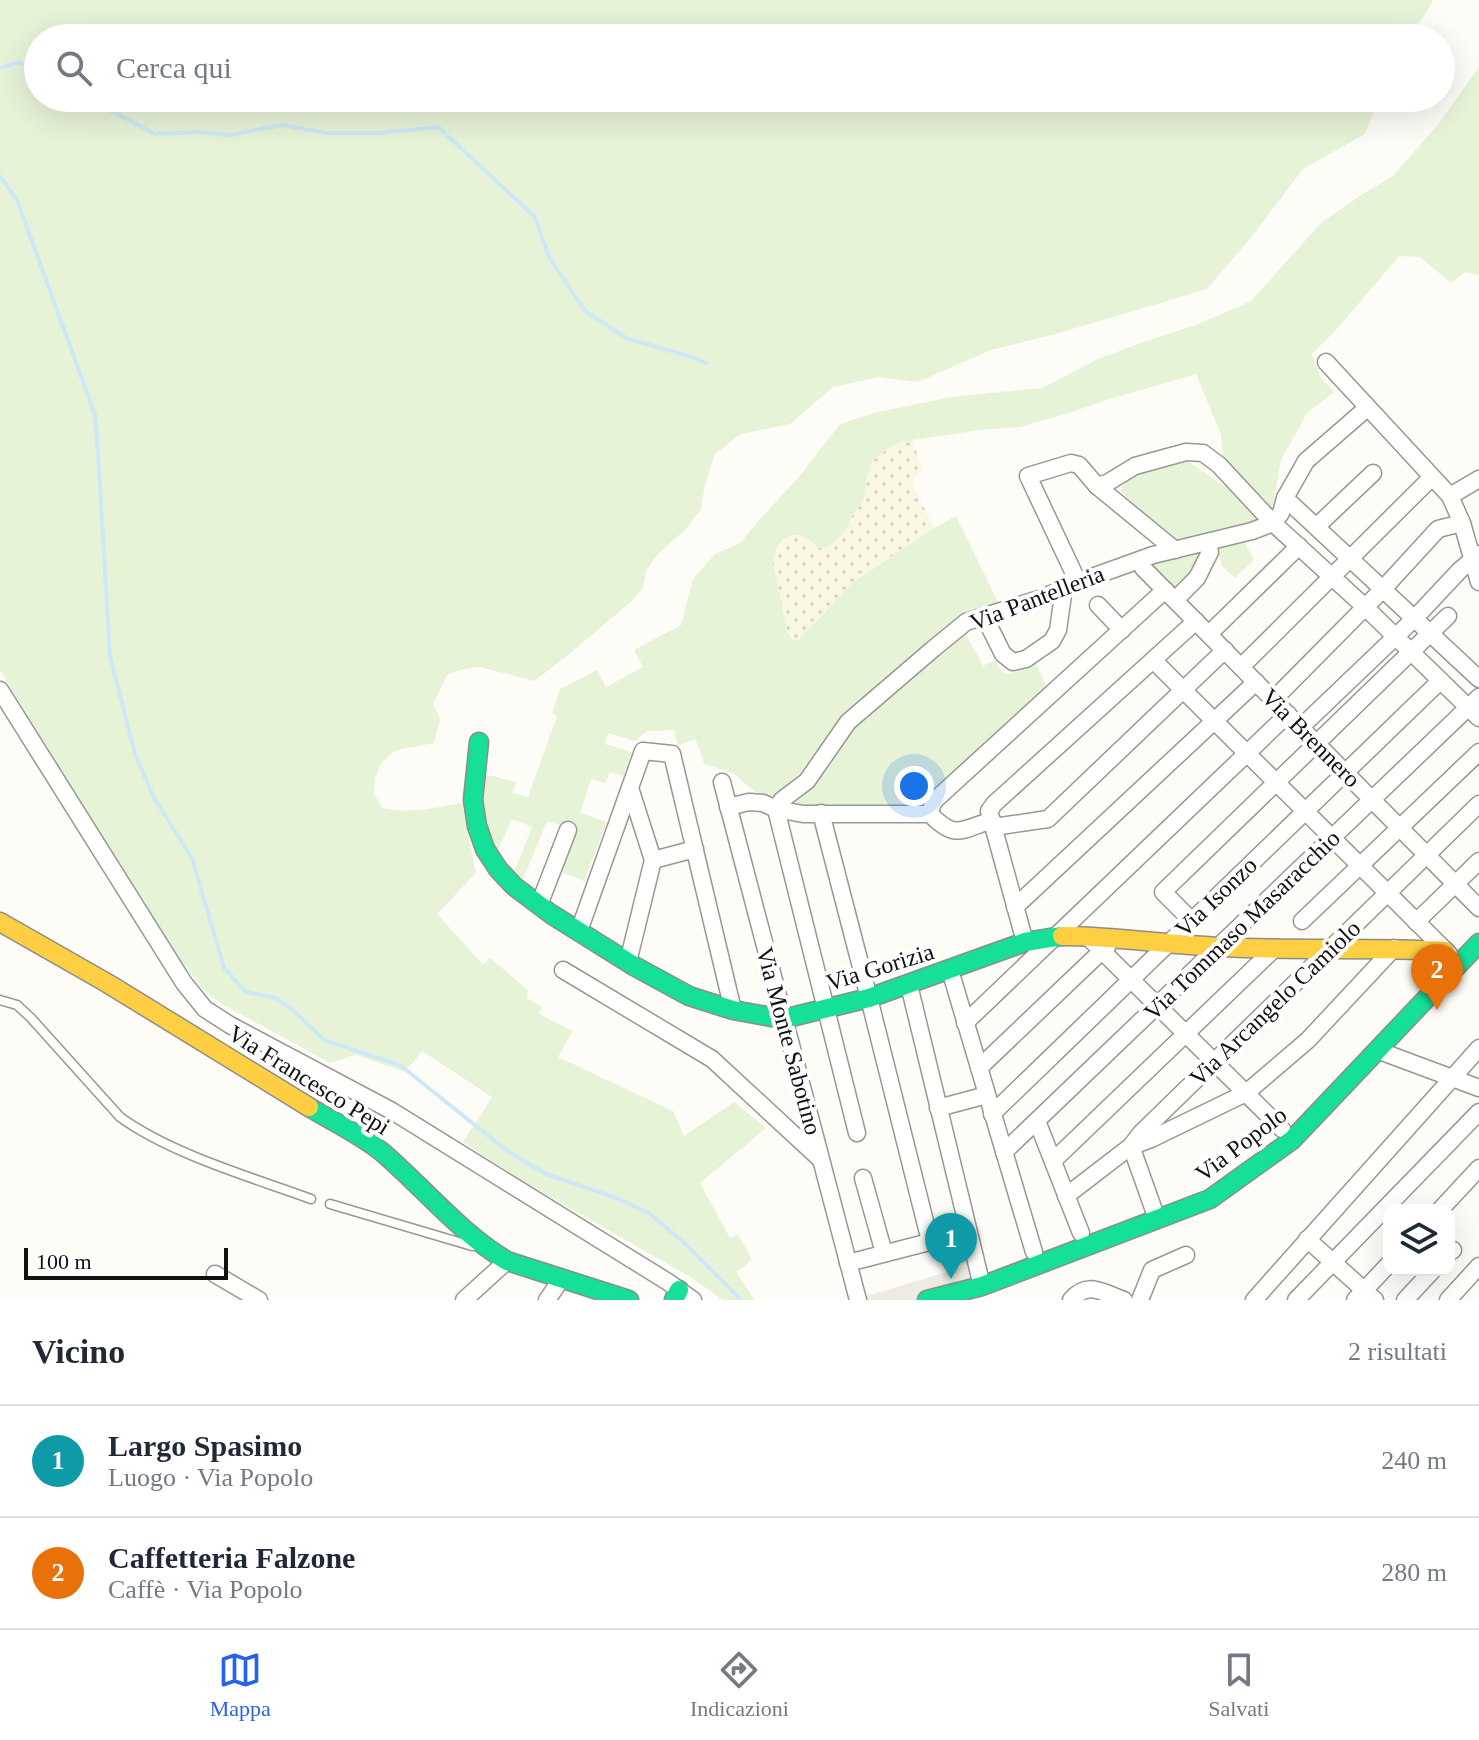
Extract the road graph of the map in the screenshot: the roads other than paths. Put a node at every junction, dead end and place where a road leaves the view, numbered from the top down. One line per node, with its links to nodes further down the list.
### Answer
1 (1326, 362): 2 (street)
2 (1367, 408): 4 (street); 8 (street)
3 (1373, 473): 11 (street)
4 (1431, 478): 7 (street); 16 (street)
5 (1479, 479): 7 (street)
6 (1097, 486): 9 (street); 14 (street); 20 (street)
7 (1450, 496): 10 (street)
8 (1285, 498): 9 (street); 11 (street)
9 (1273, 523): 12 (street, Via Pantelleria); 13 (street)
10 (1462, 523): 15 (street); 21 (street)
11 (1316, 527): 16 (street)
12 (1207, 543): 14 (street, Via Pantelleria); 22 (street)
13 (1299, 546): 18 (street); 30 (street)
14 (1175, 550): 20 (street, Via Pantelleria)
15 (1476, 557): 19 (street); 27 (street)
16 (1350, 558): 18 (street); 21 (street)
17 (1143, 568): 22 (street, Via Brennero)
18 (1331, 577): 24 (street); 36 (street)
19 (1479, 582)
20 (1071, 585): 25 (street, Via Pantelleria); 25 (street)
21 (1383, 589): 24 (street); 27 (street)
22 (1170, 595): 28 (street, Via Brennero); 29 (street)
23 (1098, 605): 29 (street)
24 (1365, 607): 32 (street); 42 (street)
25 (984, 616): 58 (street, Via Pantelleria)
26 (1448, 616): 31 (street)
27 (1414, 619): 31 (street); 32 (street)
28 (1196, 621): 30 (street, Via Brennero); 35 (street)
29 (1122, 630): 61 (street)
30 (1209, 634): 33 (street, Via Brennero)
31 (1430, 634): 34 (street); 37 (street)
32 (1395, 637): 34 (street); 46 (street)
33 (1225, 650): 36 (street, Via Brennero); 41 (street)
34 (1411, 652): 38 (street); 48 (street)
35 (1154, 661): 41 (street); 62 (street)
36 (1241, 667): 39 (street, Via Brennero)
37 (1479, 679)
38 (1440, 681): 43 (street); 51 (street, Via Isonzo)
39 (1256, 682): 42 (street, Via Brennero); 45 (street)
40 (0, 690): 145 (street)
41 (1183, 690): 45 (street); 62 (street)
42 (1273, 700): 44 (street, Via Brennero)
43 (1476, 708): 55 (street, Via Tommaso Masaracchio)
44 (1288, 714): 46 (street, Via Brennero); 50 (street)
45 (1214, 721): 50 (street); 74 (street)
46 (1301, 727): 48 (street, Via Brennero)
47 (479, 742): 73 (street, Via Gorizia)
48 (1317, 744): 51 (street, Via Brennero); 53 (street)
49 (1479, 752): 63 (street)
50 (1247, 753): 53 (street); 81 (street)
51 (1345, 772): 55 (street, Via Brennero); 59 (street, Via Isonzo)
52 (722, 782): 57 (street, Via Monte Sabotino)
53 (1276, 783): 59 (street); 76 (street)
54 (630, 788): 66 (street); 68 (street); 80 (street)
55 (1372, 799): 63 (street, Via Brennero); 65 (street, Via Tommaso Masaracchio)
56 (1479, 804): 67 (street, Via Arcangelo Camiolo)
57 (728, 807): 58 (street); 100 (street, Via Monte Sabotino)
58 (776, 809): 60 (street); 98 (street)
59 (1305, 812): 65 (street); 76 (street, Via Isonzo)
60 (821, 813): 61 (street); 95 (street)
61 (930, 814): 62 (street)
62 (993, 823): 74 (street)
63 (1400, 828): 67 (street, Via Brennero); 70 (street)
64 (568, 830): 73 (street)
65 (1332, 838): 70 (street); 85 (street, Via Tommaso Masaracchio)
66 (695, 849): 68 (street); 99 (street)
67 (1427, 855): 71 (street, Via Brennero); 72 (street, Via Arcangelo Camiolo)
68 (653, 860): 90 (street)
69 (1479, 861): 71 (street)
70 (1360, 866): 72 (street); 77 (street)
71 (1456, 884): 75 (street, Via Brennero); 79 (street)
72 (1387, 893): 79 (street); 88 (street, Via Arcangelo Camiolo)
73 (539, 905): 80 (street, Via Gorizia)
74 (1015, 907): 82 (street)
75 (1479, 908)
76 (1192, 921): 83 (street, Via Isonzo)
77 (1302, 921)
78 (0, 922): 135 (street, Via Francesco Pepi)
79 (1416, 922): 89 (street)
80 (579, 931): 90 (street, Via Gorizia)
81 (1056, 936): 82 (street, Via Gorizia); 84 (street, Via Gorizia); 101 (street)
82 (1025, 942): 92 (street, Via Gorizia)
83 (1169, 943): 84 (street, Via Gorizia); 85 (street, Via Gorizia); 93 (street, Via Isonzo)
84 (1108, 945): 93 (street); 106 (street)
85 (1219, 947): 87 (street, Via Gorizia); 97 (street, Via Tommaso Masaracchio)
86 (1394, 948): 88 (street, Via Gorizia); 89 (street, Via Gorizia); 109 (street)
87 (1274, 949): 88 (street, Via Gorizia); 102 (street)
88 (1332, 949): 105 (street, Via Arcangelo Camiolo)
89 (1461, 954): 104 (street, Via Popolo); 115 (street, Via Popolo)
90 (628, 962): 99 (street, Via Gorizia)
91 (563, 970): 119 (street)
92 (950, 970): 94 (street, Via Gorizia); 101 (street)
93 (1131, 979): 97 (street); 113 (street, Via Isonzo)
94 (909, 985): 95 (street, Via Gorizia); 111 (street)
95 (869, 998): 98 (street, Via Gorizia); 131 (street)
96 (0, 1000): 124 (lane)
97 (1157, 1006): 102 (street); 114 (street, Via Tommaso Masaracchio)
98 (825, 1009): 100 (street, Via Gorizia); 116 (street)
99 (733, 1010): 100 (street, Via Gorizia)
100 (783, 1019): 119 (street, Via Monte Sabotino)
101 (965, 1023): 106 (street)
102 (1186, 1034): 105 (street); 120 (street)
103 (1479, 1048): 107 (street)
104 (1377, 1050): 107 (street); 127 (street, Via Popolo)
105 (1215, 1063): 109 (street); 117 (street, Via Arcangelo Camiolo)
106 (979, 1068): 110 (street)
107 (1452, 1077): 108 (street); 130 (street)
108 (1479, 1088)
109 (1246, 1093): 115 (street); 117 (street)
110 (987, 1095): 111 (street); 113 (street)
111 (938, 1108): 128 (street)
112 (1479, 1112): 137 (street)
113 (992, 1114): 118 (street)
114 (1037, 1121): 118 (street, Via Tommaso Masaracchio); 120 (street)
115 (1282, 1129): 127 (street, Via Popolo)
116 (857, 1133)
117 (1131, 1146): 123 (street, Via Arcangelo Camiolo); 127 (street)
118 (1004, 1152): 132 (street)
119 (821, 1159): 136 (street, Via Monte Sabotino)
120 (1053, 1161): 123 (street)
121 (1479, 1168): 126 (street)
122 (863, 1178): 133 (street)
123 (1066, 1196): 129 (street)
124 (311, 1199)
125 (330, 1204): 135 (lane)
126 (1446, 1204)
127 (1155, 1212): 129 (street, Via Popolo); 143 (street, Via Popolo)
128 (968, 1232): 131 (street); 143 (street)
129 (1081, 1233): 132 (street, Via Popolo)
130 (1307, 1239): 137 (street); 156 (street)
131 (930, 1241): 133 (street)
132 (1034, 1252): 143 (street, Via Popolo)
133 (884, 1253): 136 (street)
134 (1186, 1255): 155 (street)
135 (500, 1257): 142 (street, Via Francesco Pepi); 149 (street)
136 (848, 1263): 151 (street, Via Monte Sabotino)
137 (1333, 1263): 146 (street); 157 (street)
138 (1479, 1266): 159 (street)
139 (1383, 1272): 146 (street)
140 (215, 1274): 148 (street)
141 (1427, 1276): 158 (street)
142 (562, 1278): 144 (street, Via Francesco Pepi); 147 (street)
143 (980, 1279): 152 (street)
144 (608, 1297): 150 (street, Via Francesco Pepi)
145 (682, 1297)
146 (1365, 1297)
147 (549, 1299)
148 (259, 1300)
149 (464, 1300)
150 (629, 1300)
151 (858, 1300)
152 (927, 1300)
153 (1071, 1300): 154 (street)
154 (1124, 1300)
155 (1140, 1300)
156 (1254, 1300)
157 (1296, 1300)
158 (1405, 1300)
159 (1448, 1300)

